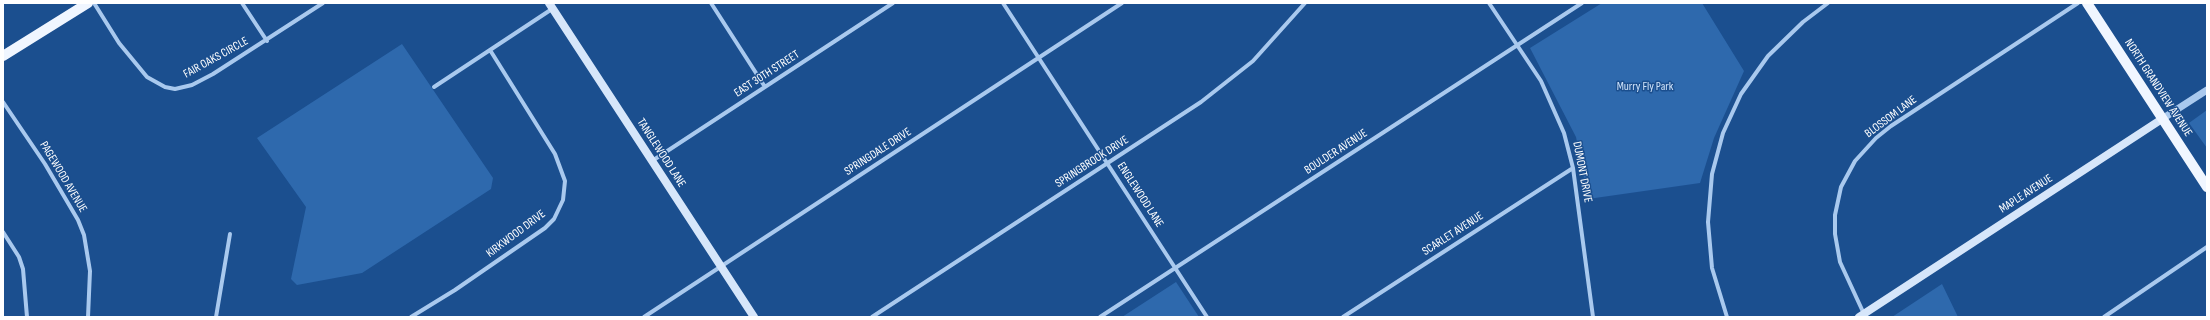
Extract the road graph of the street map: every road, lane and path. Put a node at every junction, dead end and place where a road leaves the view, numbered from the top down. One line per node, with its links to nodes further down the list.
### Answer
1 (88, 3): 19 (main road)
2 (94, 3): 16 (street, FAIR OAKS CIRCLE)
3 (242, 3): 16 (street, FAIR OAKS CIRCLE)
4 (323, 3): 16 (street, FAIR OAKS CIRCLE)
5 (711, 3): 22 (street)
6 (893, 3): 22 (street, EAST 30TH STREET)
7 (1003, 3): 20 (street, ENGLEWOOD LANE)
8 (1122, 3): 20 (street, SPRINGDALE DRIVE)
9 (1305, 3): 27 (street, SPRINGBROOK DRIVE)
10 (1489, 3): 17 (street, DUMONT DRIVE)
11 (1582, 3): 17 (street, BOULDER AVENUE)
12 (1828, 3): 47 (street)
13 (2078, 3): 35 (street, BLOSSOM LANE)
14 (2087, 3): 25 (main road, NORTH GRANDVIEW AVENUE)
15 (551, 6): 18 (street); 26 (main road, TANGLEWOOD LANE)
16 (267, 41)
17 (1517, 45): 28 (street, DUMONT DRIVE); 34 (street, BOULDER AVENUE)
18 (490, 50): 21 (street); 39 (street, KIRKWOOD DRIVE)
19 (3, 56)
20 (1039, 58): 27 (street, ENGLEWOOD LANE); 33 (street, SPRINGDALE DRIVE)
21 (434, 87)
22 (766, 87): 26 (street, EAST 30TH STREET)
23 (2207, 90): 25 (street, MAPLE AVENUE)
24 (3, 102): 37 (street, PAGEWOOD AVENUE)
25 (2162, 119): 29 (main road, NORTH GRANDVIEW AVENUE); 35 (main road, MAPLE AVENUE)
26 (652, 161): 33 (main road, TANGLEWOOD LANE)
27 (1108, 164): 34 (street, ENGLEWOOD LANE); 42 (street, SPRINGBROOK DRIVE)
28 (1573, 168): 45 (street, SCARLET AVENUE); 46 (street, DUMONT DRIVE)
29 (2207, 187)
30 (3, 232): 36 (street)
31 (230, 234): 38 (street)
32 (2207, 247): 48 (street)
33 (721, 267): 40 (street, SPRINGDALE DRIVE); 41 (main road, TANGLEWOOD LANE)
34 (1175, 268): 43 (street, BOULDER AVENUE); 44 (street, ENGLEWOOD LANE)
35 (1861, 315)
36 (27, 317)
37 (88, 317)
38 (216, 317)
39 (411, 317)
40 (644, 317)
41 (754, 317)
42 (872, 317)
43 (1100, 317)
44 (1207, 317)
45 (1343, 317)
46 (1593, 317)
47 (1727, 317)
48 (2104, 317)

